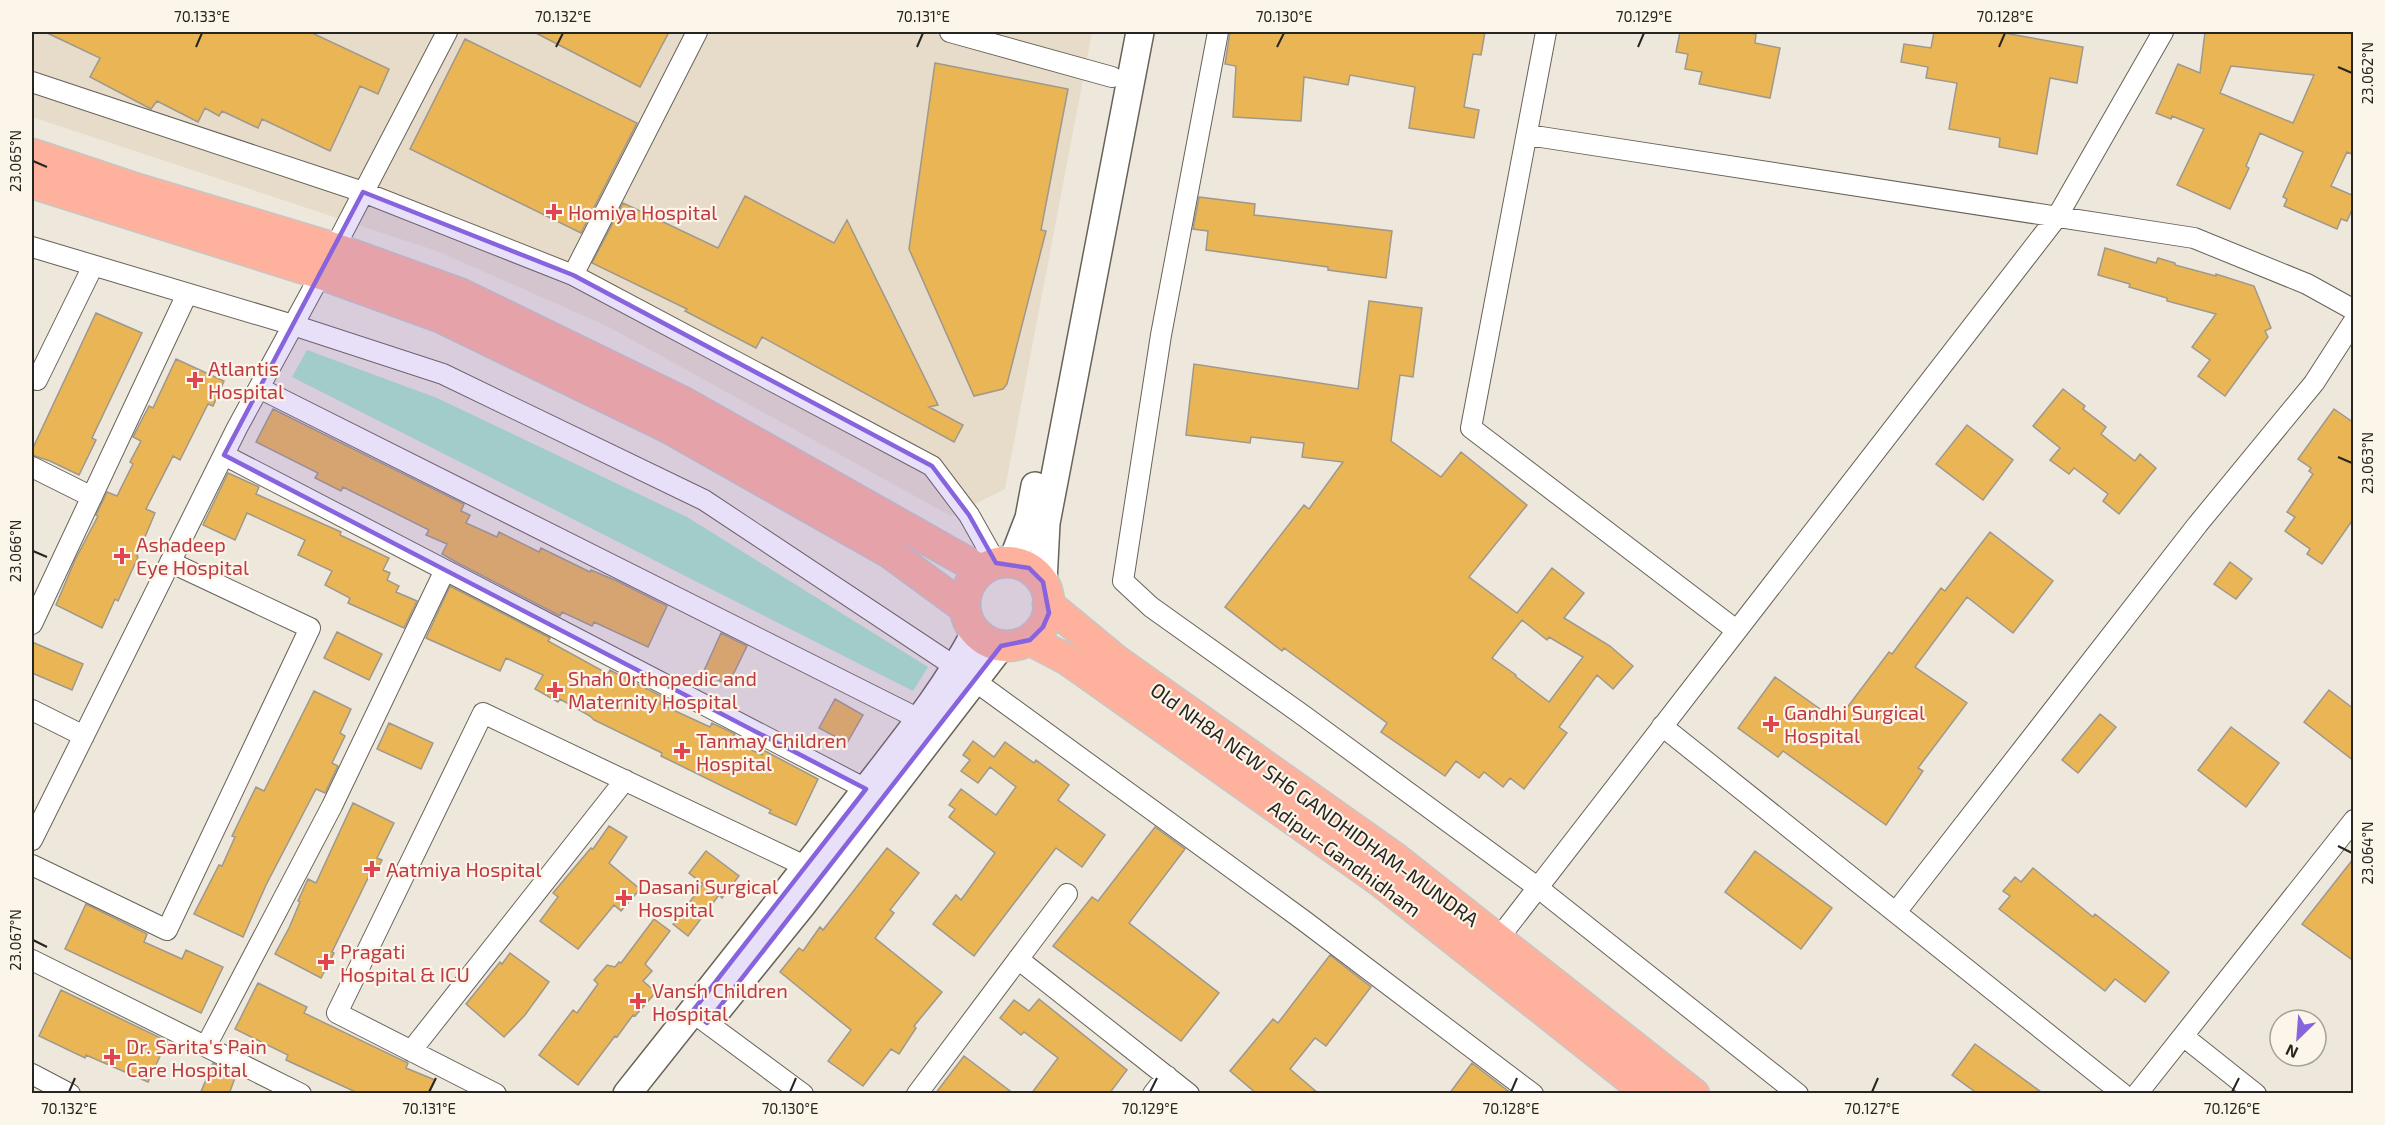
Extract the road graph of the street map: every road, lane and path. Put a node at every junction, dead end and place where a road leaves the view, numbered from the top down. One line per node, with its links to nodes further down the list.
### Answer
1 (447, 32): 14 (street)
2 (697, 32): 20 (street)
3 (950, 32): 9 (street)
4 (1121, 32): 9 (street)
5 (1140, 32): 33 (street)
6 (1218, 32): 49 (street)
7 (1546, 32): 11 (street)
8 (2163, 32): 15 (street)
9 (1112, 77): 31 (street)
10 (32, 82): 14 (street)
11 (1528, 135): 15 (street); 36 (street)
12 (32, 154): 17 (main road)
13 (32, 183): 19 (main road)
14 (363, 192): 17 (street); 20 (street)
15 (2057, 217): 22 (street); 36 (street)
16 (32, 248): 18 (street)
17 (334, 248): 19 (street); 31 (main road)
18 (93, 266): 21 (street); 25 (street)
19 (321, 274): 24 (street); 35 (main road)
20 (573, 275): 31 (street)
21 (187, 294): 24 (street); 29 (street)
22 (2354, 310)
23 (2354, 321): 51 (street)
24 (293, 326): 26 (street); 38 (street)
25 (32, 377)
26 (259, 388): 27 (street); 40 (street)
27 (224, 455): 30 (street); 32 (street)
28 (32, 467): 29 (street)
29 (92, 497): 34 (street)
30 (170, 562): 42 (street); 47 (street)
31 (996, 565): 33 (main road); 35 (main road)
32 (445, 570): 44 (street); 57 (street)
33 (1046, 593): 37 (main road); 52 (main road, Old NH8A NEW SH6 GANDHIDHAM-MUNDRA)
34 (32, 624)
35 (980, 629): 37 (main road); 38 (street)
36 (1736, 630): 41 (street)
37 (1030, 640): 71 (main road, Adipur-Gandhidham)
38 (966, 674): 40 (street); 55 (street); 70 (street)
39 (32, 710): 42 (street)
40 (919, 719): 44 (street)
41 (1662, 726): 49 (street); 51 (street)
42 (84, 736): 46 (street)
43 (625, 780): 48 (street); 58 (street); 58 (street)
44 (866, 789): 48 (street)
45 (2354, 820): 56 (street)
46 (32, 840)
47 (32, 866)
48 (807, 867): 55 (street)
49 (1537, 887): 52 (street); 73 (street)
50 (1067, 894): 53 (street)
51 (1896, 912): 74 (street)
52 (1498, 939): 72 (main road, Old NH8A NEW SH6 GANDHIDHAM-MUNDRA)
53 (1018, 959): 60 (street); 67 (street)
54 (32, 960): 57 (street)
55 (699, 1018): 64 (street); 65 (street); 66 (street)
56 (2183, 1036): 75 (street); 76 (street)
57 (206, 1046): 62 (street)
58 (411, 1051): 63 (street)
59 (32, 1074): 61 (street)
60 (1167, 1076): 68 (street); 69 (street)
61 (70, 1094)
62 (301, 1094)
63 (496, 1094)
64 (627, 1094)
65 (650, 1094)
66 (803, 1094)
67 (917, 1094)
68 (1153, 1094)
69 (1189, 1094)
70 (1533, 1094)
71 (1649, 1094)
72 (1694, 1094)
73 (1798, 1094)
74 (2122, 1094)
75 (2137, 1094)
76 (2256, 1094)

